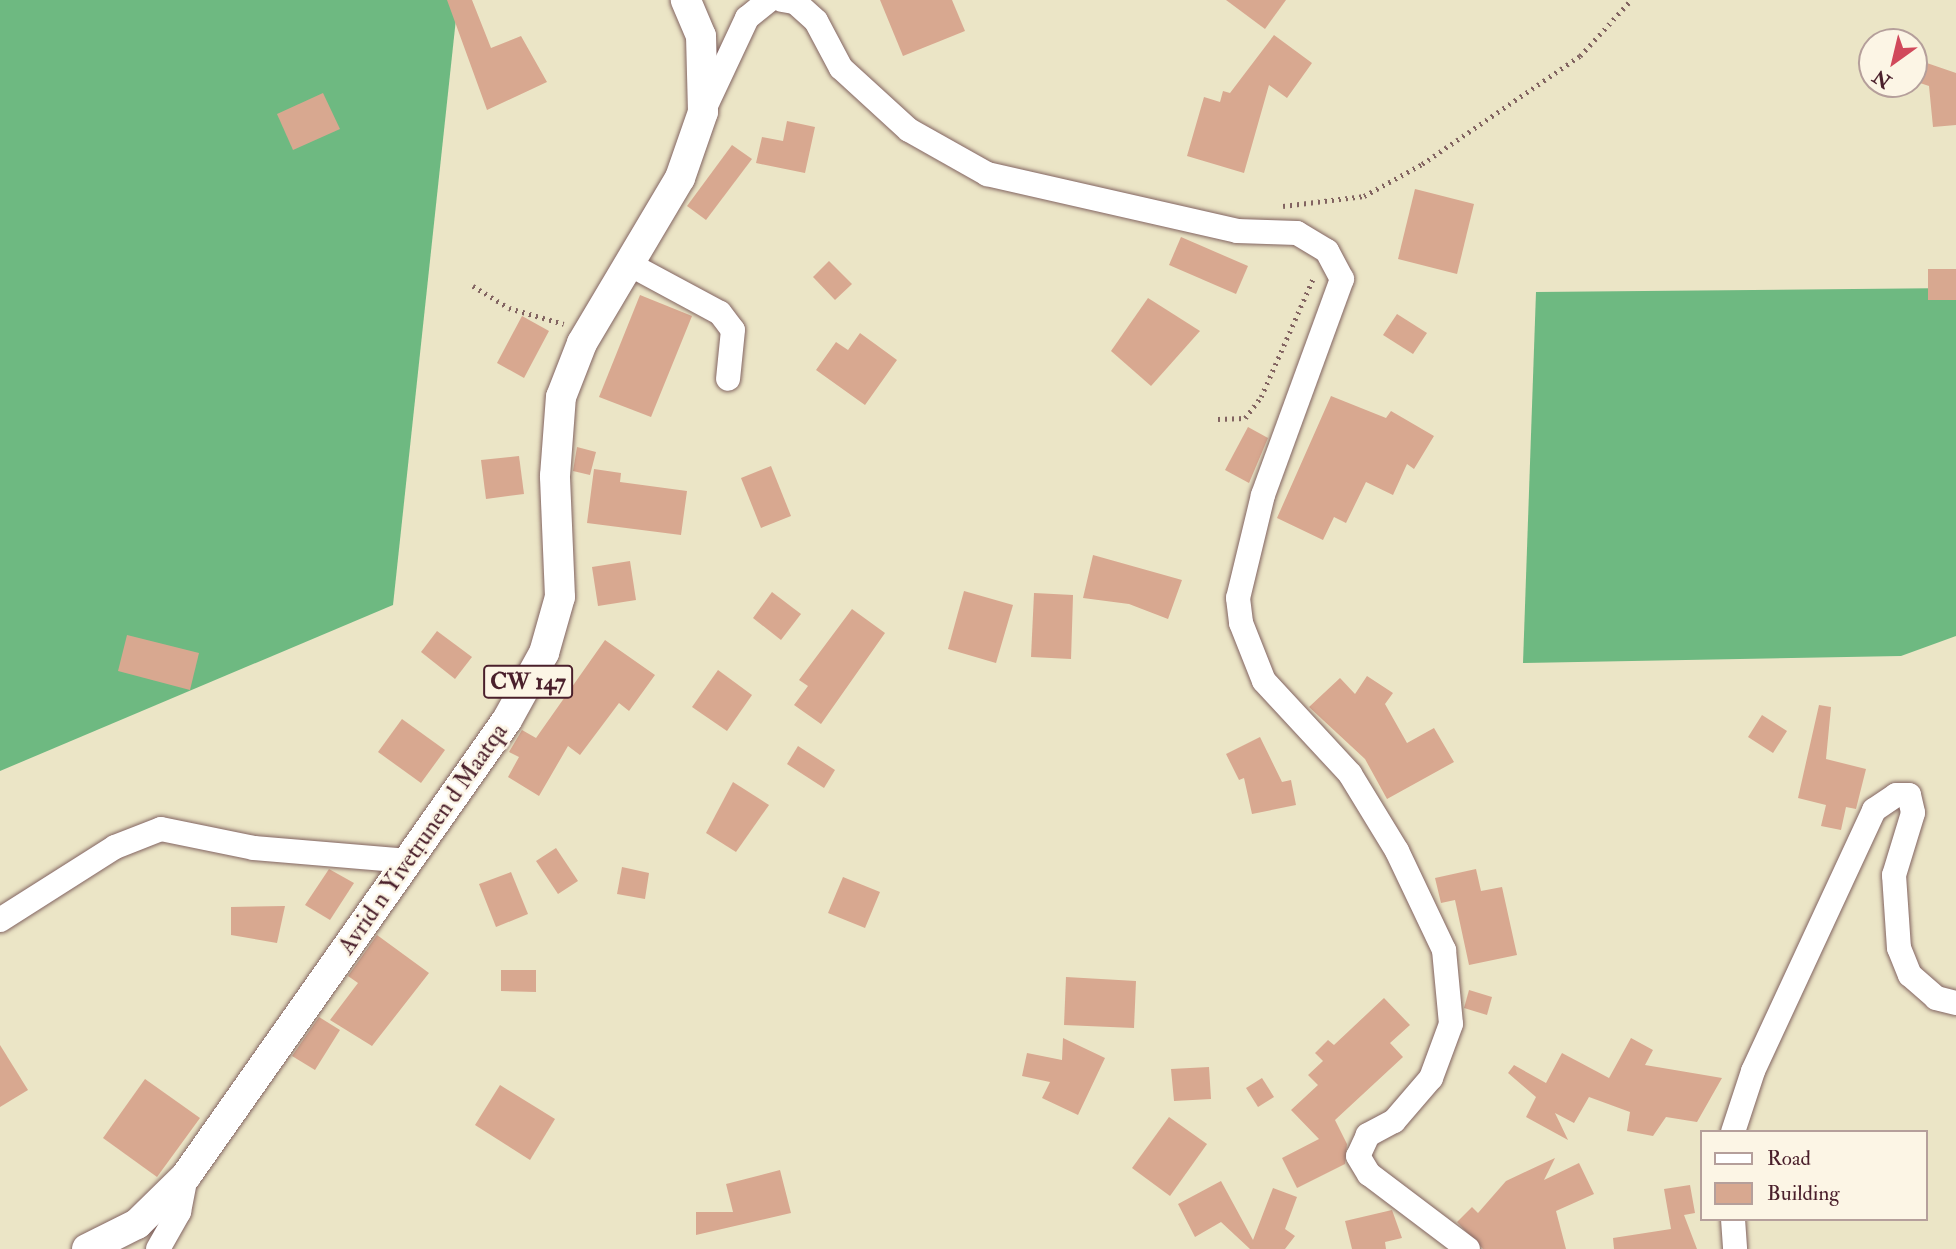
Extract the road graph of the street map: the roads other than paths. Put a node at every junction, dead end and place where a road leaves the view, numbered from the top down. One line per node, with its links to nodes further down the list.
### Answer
1 (686, 0): 4 (main road, Avrid n Yivetṛunen d Maatqa / CW 147)
2 (769, 0): 4 (street)
3 (782, 0): 15 (street)
4 (703, 112): 5 (main road, Avrid n Yivetṛunen d Maatqa / CW 147)
5 (629, 264): 6 (street); 7 (main road, Avrid n Yivetṛunen d Maatqa / CW 147)
6 (728, 379)
7 (408, 861): 8 (street); 11 (main road, Avrid n Yivetṛunen d Maatqa / CW 147)
8 (0, 920)
9 (1956, 1003): 10 (street)
10 (1734, 1130)
11 (186, 1176): 13 (main road, Avrid n Yivetṛunen d Maatqa / CW 147); 14 (street)
12 (1733, 1221): 16 (street)
13 (87, 1249)
14 (158, 1249)
15 (1468, 1249)
16 (1735, 1249)

